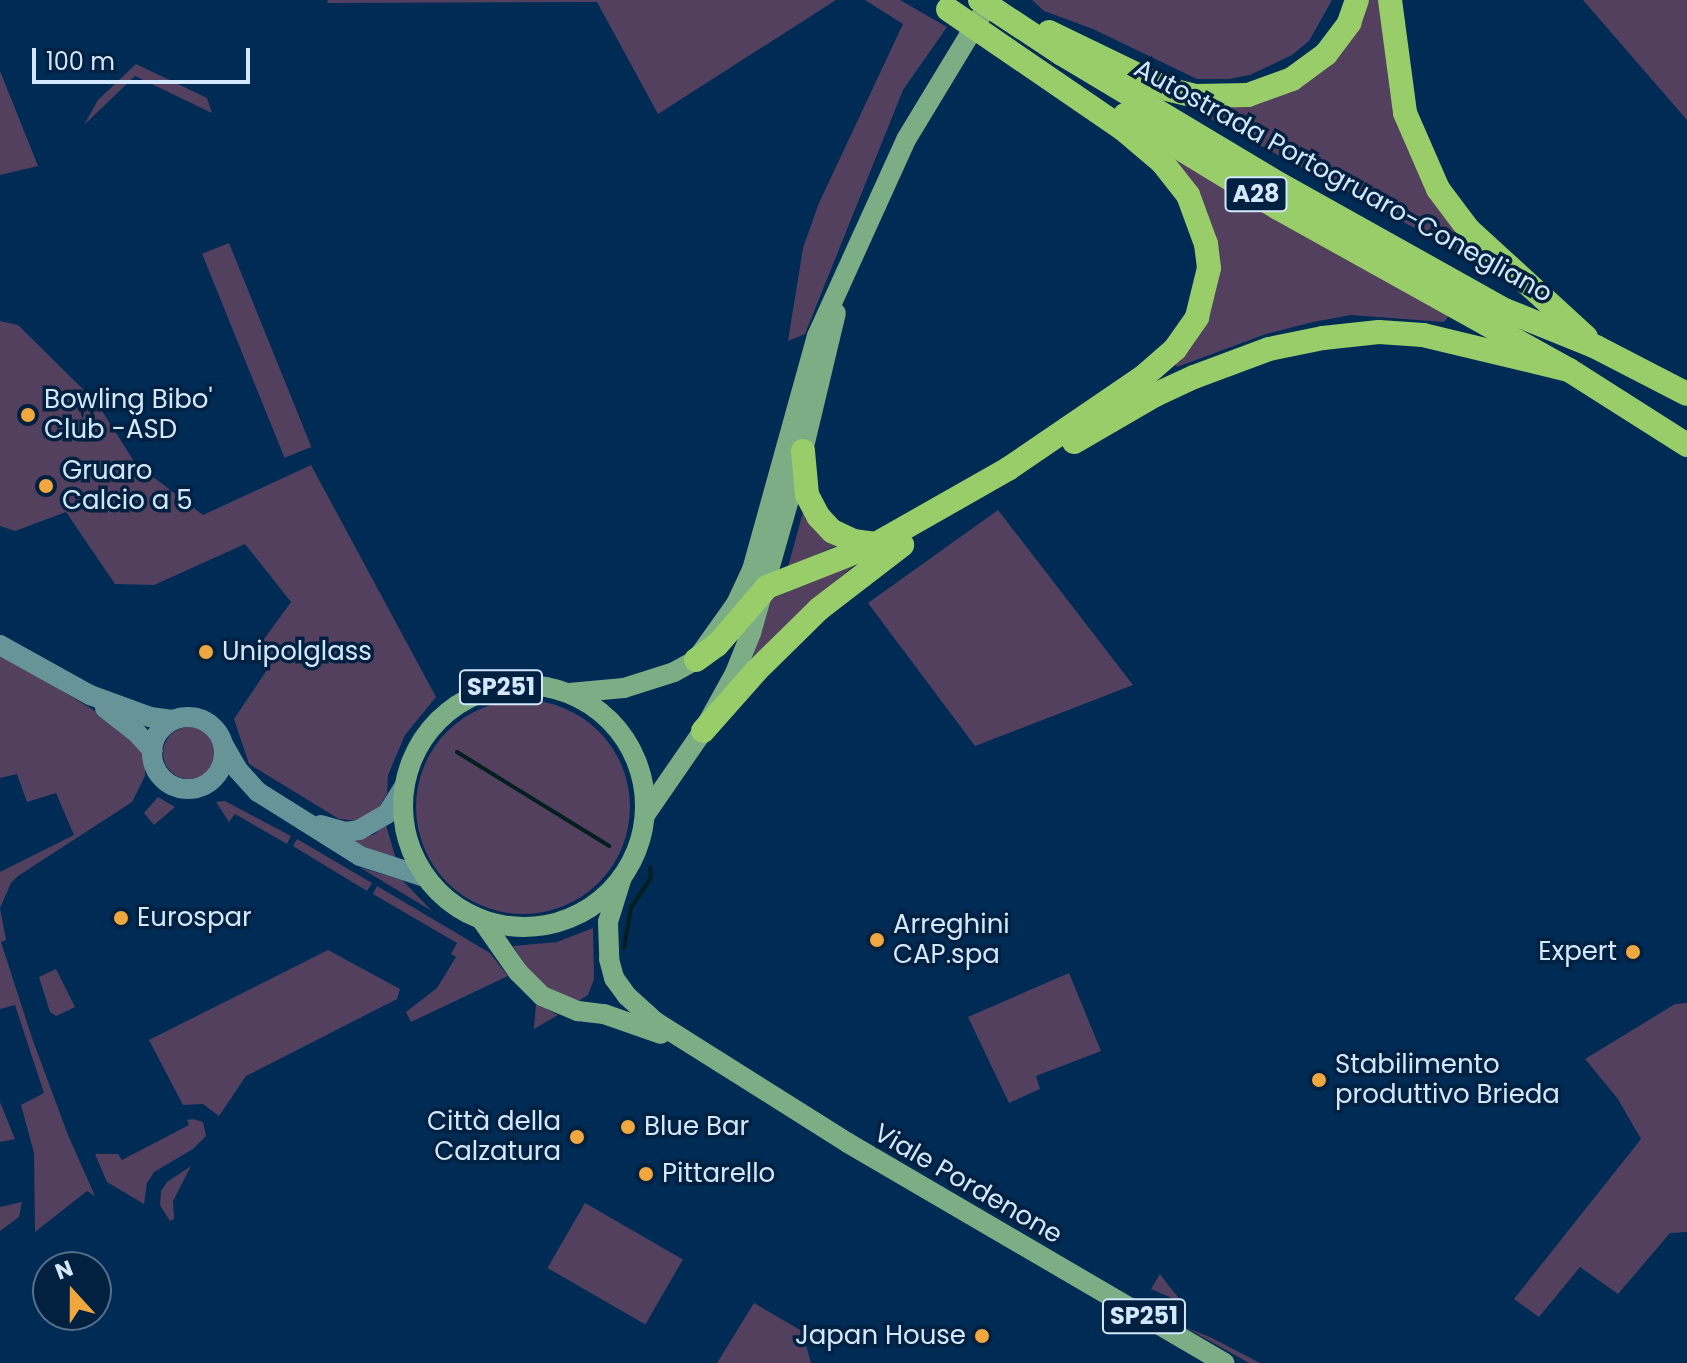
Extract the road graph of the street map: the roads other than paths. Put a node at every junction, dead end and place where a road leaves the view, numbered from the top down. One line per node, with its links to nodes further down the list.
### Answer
1 (985, 0): 2 (highway); 5 (main road); 6 (highway, Autostrada Portogruaro-Conegliano / A28)
2 (1357, 0)
3 (1390, 0): 6 (highway)
4 (942, 4): 7 (highway, Autostrada Portogruaro-Conegliano / A28); 11 (highway)
5 (841, 286): 10 (main road); 14 (main road)
6 (1596, 347): 8 (highway, Autostrada Portogruaro-Conegliano / A28)
7 (1569, 370): 9 (highway, Autostrada Portogruaro-Conegliano / A28); 18 (highway)
8 (1687, 394)
9 (1687, 445)
10 (803, 451): 11 (highway); 12 (main road)
11 (876, 544): 12 (highway)
12 (767, 587): 14 (highway); 18 (main road)
13 (0, 645): 16 (main road)
14 (696, 660): 15 (main road)
15 (569, 693): 22 (main road, SP251); 24 (main road, SP251)
16 (90, 695): 17 (main road); 20 (main road)
17 (173, 720): 19 (main road); 20 (main road)
18 (703, 731): 24 (main road)
19 (223, 744): 21 (main road); 23 (main road)
20 (153, 751): 21 (main road)
21 (209, 782): 23 (main road)
22 (404, 787): 25 (main road, SP251); 26 (main road, SP251)
23 (258, 792): 25 (main road, SP251)
24 (645, 815): 27 (main road, SP251)
25 (310, 823): 26 (main road, SP251)
26 (425, 877): 28 (main road, SP251)
27 (622, 877): 28 (main road, SP251); 29 (main road, Viale Pordenone / SP251)
28 (481, 919): 29 (main road, Viale Pordenone / SP251)
29 (687, 1046): 30 (main road, Viale Pordenone / SP251)
30 (1225, 1363)

